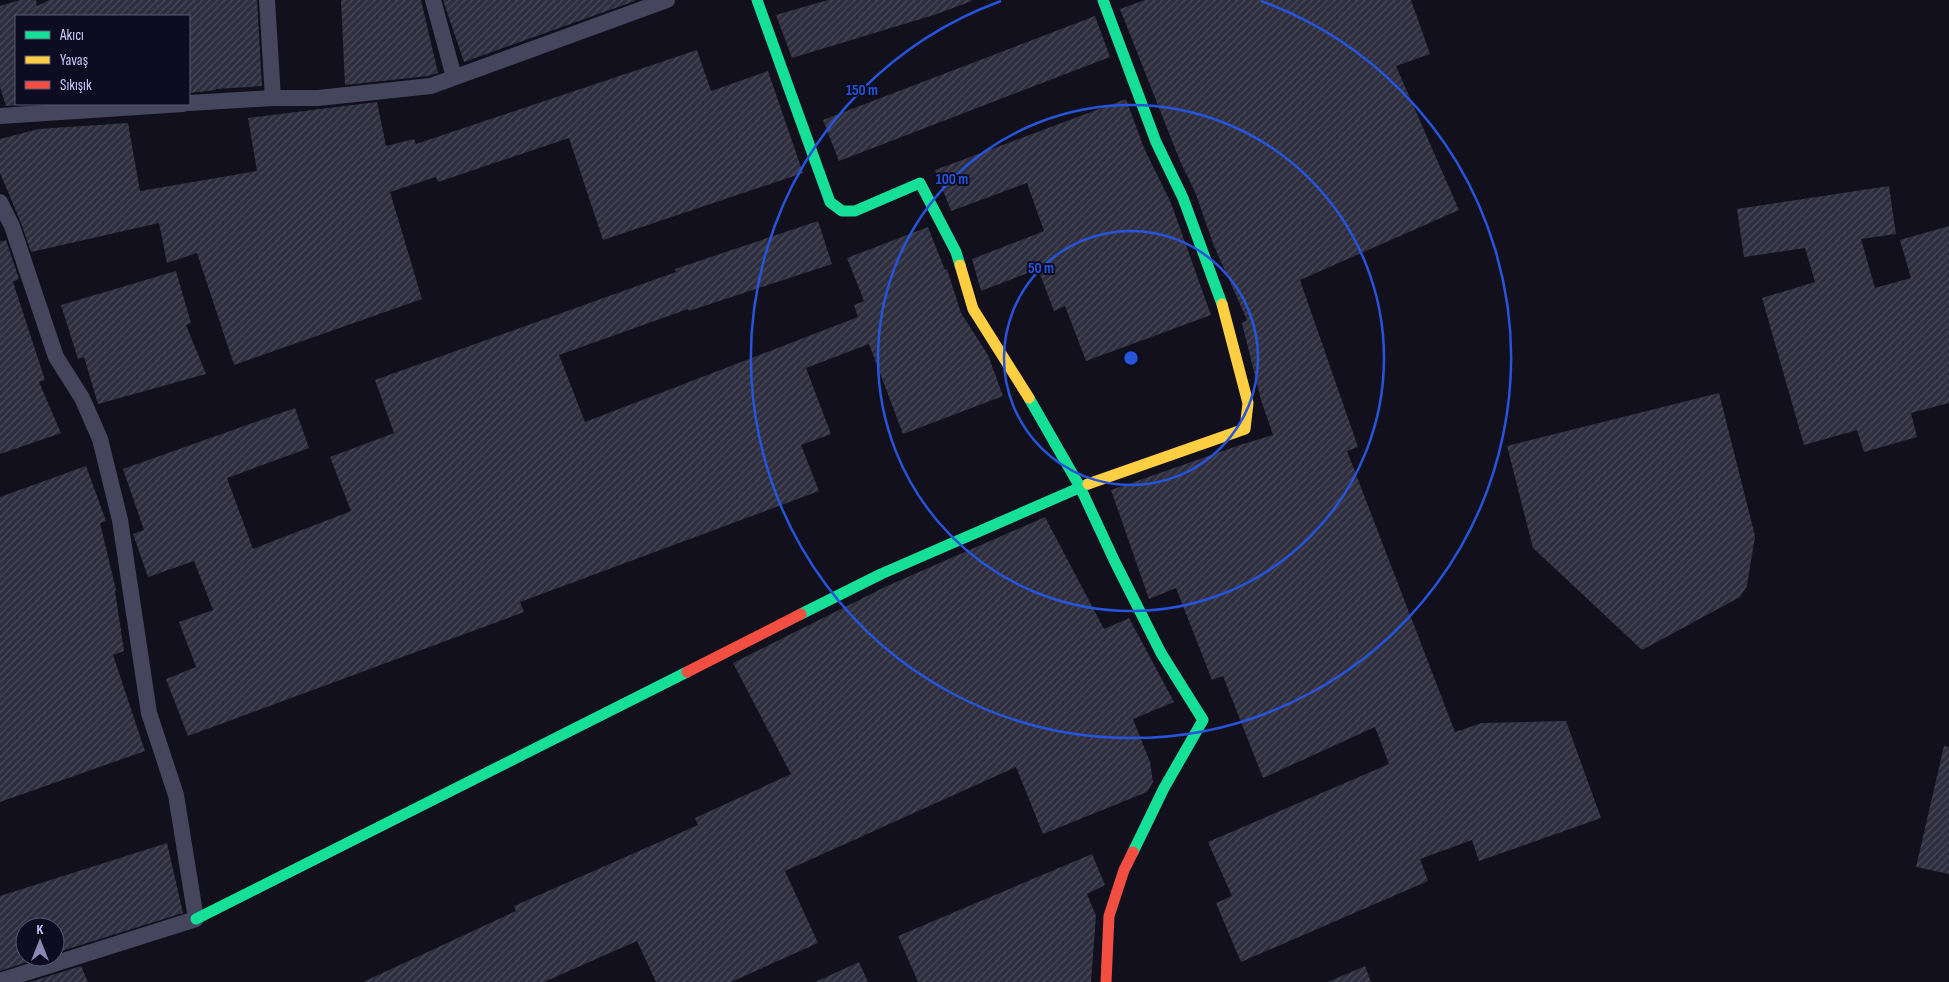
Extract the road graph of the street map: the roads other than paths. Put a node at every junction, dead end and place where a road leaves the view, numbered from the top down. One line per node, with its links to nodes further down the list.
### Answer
1 (266, 0): 7 (street)
2 (433, 0): 6 (street)
3 (667, 0): 6 (street)
4 (758, 0): 12 (street)
5 (1103, 0): 12 (street)
6 (454, 77): 7 (street)
7 (273, 98): 8 (street)
8 (190, 103)
9 (168, 105): 10 (street)
10 (0, 116)
11 (0, 202): 13 (street)
12 (1080, 487): 13 (street); 15 (street)
13 (196, 919): 14 (street)
14 (0, 981)
15 (1106, 982)

